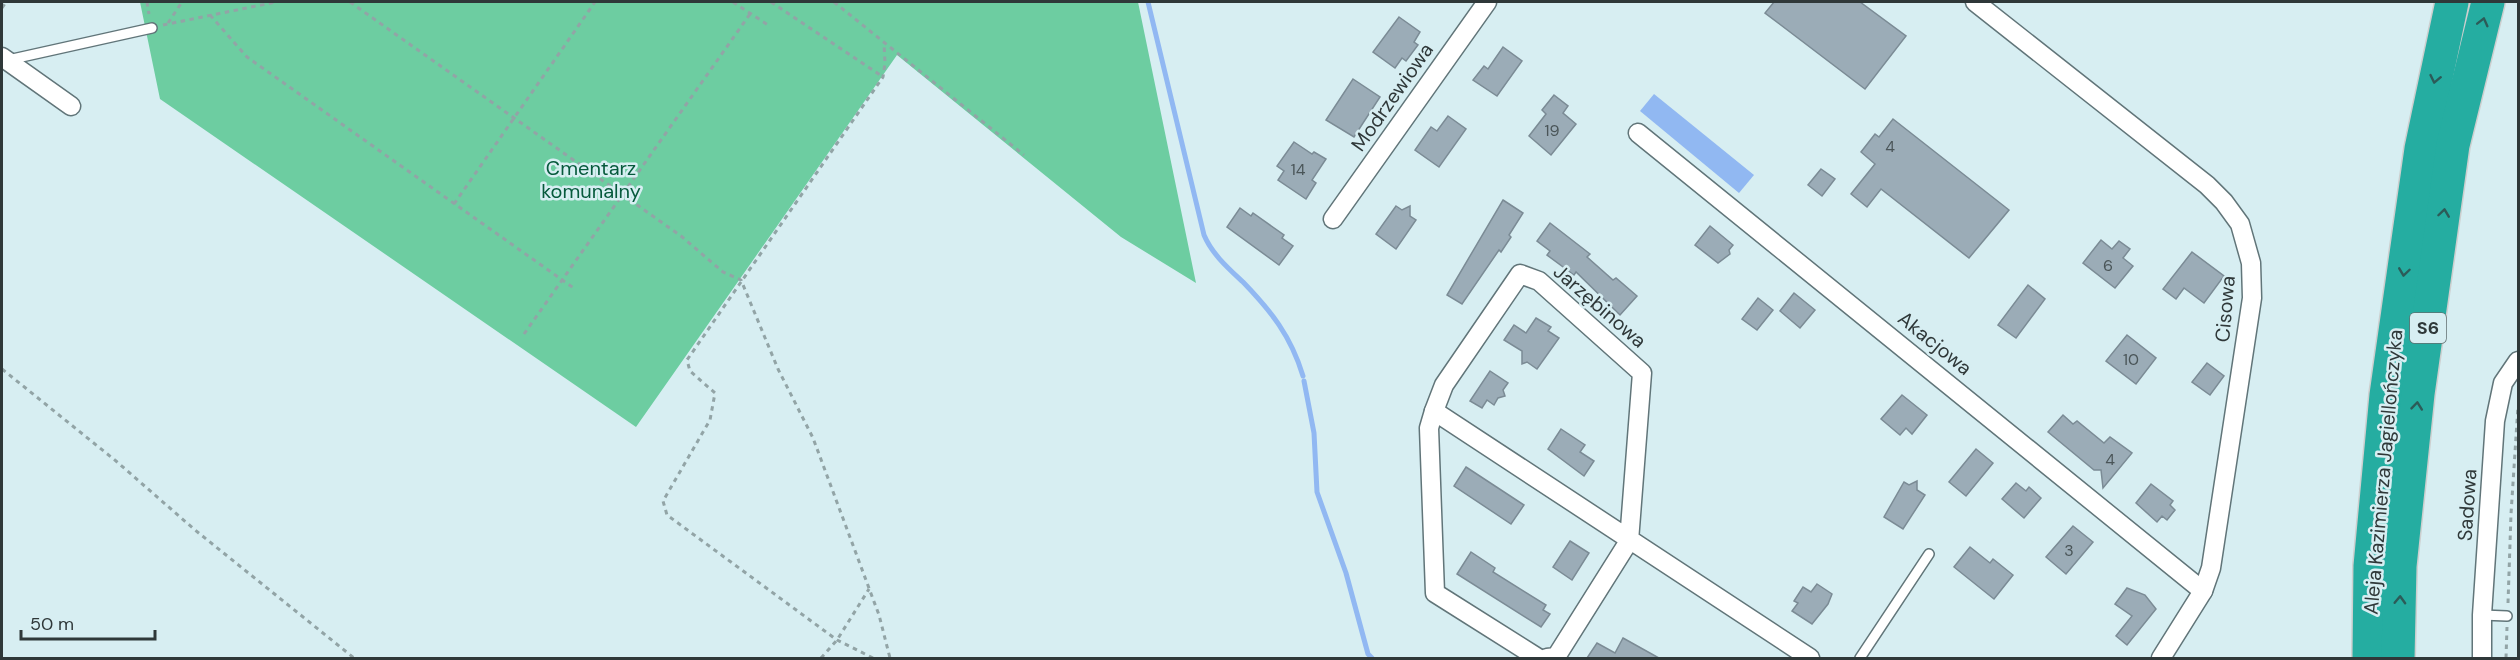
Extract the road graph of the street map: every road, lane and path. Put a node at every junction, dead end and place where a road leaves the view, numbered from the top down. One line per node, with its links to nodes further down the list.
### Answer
1 (6, 2): 13 (path)
2 (182, 2): 16 (path)
3 (276, 2): 15 (path)
4 (350, 2): 23 (path)
5 (595, 2): 23 (path)
6 (733, 2): 14 (path)
7 (771, 2): 21 (path)
8 (834, 2): 19 (path)
9 (1487, 2): 28 (street, Modrzewiowa)
10 (1975, 2): 40 (street, Cisowa)
11 (2452, 2): 53 (highway, Aleja Kazimierza Jagiellończyka / S6, one-way to 53)
12 (2488, 2): 54 (highway, Aleja Kazimierza Jagiellończyka / S6, one-way to 12)
13 (2, 8)
14 (750, 14): 17 (path); 26 (path)
15 (210, 15): 16 (path); 27 (path)
16 (167, 25): 18 (path)
17 (768, 25)
18 (152, 28): 20 (lane)
19 (884, 43): 21 (path); 25 (path)
20 (4, 59): 22 (street)
21 (883, 77): 30 (path)
22 (71, 106)
23 (513, 119): 26 (path); 27 (path)
24 (1638, 133): 40 (street, Akacjowa)
25 (1024, 155)
26 (623, 196): 29 (path); 30 (path)
27 (454, 204): 29 (path)
28 (1333, 219)
29 (562, 280): 31 (path); 32 (path)
30 (741, 280): 39 (path); 43 (path)
31 (575, 289)
32 (524, 334)
33 (2518, 361): 41 (street, Sadowa)
34 (2, 369): 44 (path)
35 (2518, 406): 42 (path)
36 (1434, 411): 37 (street); 37 (street, Jarzębinowa); 48 (street, Jarzębinowa)
37 (1629, 541): 49 (street, Jarzębinowa); 50 (street)
38 (1929, 554): 51 (lane)
39 (870, 589): 43 (path); 47 (path)
40 (2203, 591): 52 (street, Cisowa)
41 (2482, 615): 42 (lane); 55 (street, Sadowa)
42 (2507, 616): 56 (path)
43 (837, 640): 45 (path); 46 (path)
44 (354, 658)
45 (821, 658)
46 (873, 658)
47 (890, 658)
48 (1538, 658)
49 (1547, 658)
50 (1810, 658)
51 (1860, 658)
52 (2161, 658)
53 (2369, 658)
54 (2398, 658)
55 (2482, 658)
56 (2506, 658)

